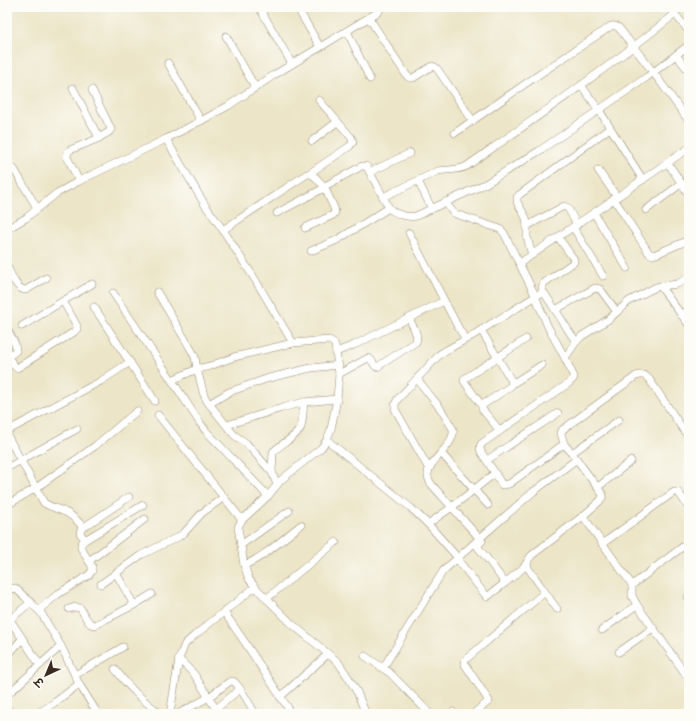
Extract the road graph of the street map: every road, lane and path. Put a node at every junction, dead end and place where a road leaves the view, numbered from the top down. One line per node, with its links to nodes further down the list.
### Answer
1 (259, 7): 15 (street)
2 (297, 7): 11 (street)
3 (382, 7): 6 (street)
4 (669, 7): 5 (street)
5 (675, 14): 8 (street); 12 (street)
6 (369, 18): 7 (street); 26 (street)
7 (347, 31): 11 (street); 18 (street)
8 (689, 31)
9 (226, 36): 20 (street)
10 (689, 45): 13 (street)
11 (320, 47): 15 (street)
12 (633, 47): 17 (street); 19 (street); 26 (street)
13 (676, 55): 16 (street); 17 (street)
14 (168, 63): 25 (street)
15 (292, 64): 20 (street)
16 (689, 71)
17 (653, 72): 24 (street); 27 (street)
18 (370, 79)
19 (582, 85): 24 (street); 43 (street)
20 (255, 87): 25 (street)
21 (73, 88): 31 (street)
22 (92, 90): 31 (street)
23 (319, 100): 28 (street)
24 (599, 110): 29 (street); 49 (street)
25 (201, 121): 32 (street)
26 (473, 121): 30 (street)
27 (689, 121)
28 (337, 122): 33 (street); 40 (street)
29 (610, 128): 41 (street); 56 (street)
30 (455, 134)
31 (99, 138): 42 (street)
32 (166, 139): 42 (street); 60 (street)
33 (312, 140)
34 (689, 148): 36 (street)
35 (410, 153): 39 (street)
36 (668, 163): 41 (street); 44 (street)
37 (7, 170): 50 (street)
38 (598, 170): 48 (street)
39 (370, 172): 45 (street); 47 (street)
40 (310, 173): 45 (street); 60 (street)
41 (643, 180): 48 (street)
42 (80, 181): 50 (street)
43 (418, 181): 47 (street); 52 (street)
44 (682, 183): 46 (street); 53 (street)
45 (324, 187): 54 (street); 58 (street)
46 (689, 195)
47 (383, 197): 51 (street)
48 (616, 198): 55 (street); 63 (street)
49 (445, 202): 52 (street); 66 (street)
50 (37, 208): 59 (street)
51 (388, 208): 52 (street); 64 (street)
52 (432, 208)
53 (646, 210)
54 (277, 213)
55 (594, 213): 57 (street); 68 (street)
56 (527, 226): 57 (street); 65 (street)
57 (575, 226): 62 (street); 69 (street)
58 (305, 228)
59 (7, 229)
60 (223, 230): 93 (street)
61 (409, 233): 79 (street)
62 (558, 237): 65 (street); 75 (street)
63 (684, 242)
64 (311, 251)
65 (532, 254): 66 (street)
66 (520, 263): 77 (street)
67 (7, 266): 70 (street)
68 (627, 268)
69 (603, 276)
70 (46, 278)
71 (689, 278): 73 (street)
72 (92, 284): 78 (street)
73 (660, 286): 83 (street); 84 (street)
74 (157, 292): 101 (street)
75 (543, 292): 77 (street); 81 (street)
76 (113, 293): 104 (street)
77 (535, 296): 89 (street); 97 (street)
78 (63, 301): 87 (street); 95 (street)
79 (444, 301): 85 (street); 90 (street)
80 (94, 307): 98 (street)
81 (555, 310): 83 (street); 92 (street)
82 (689, 310): 84 (street)
83 (617, 312): 92 (street)
84 (681, 315): 86 (street)
85 (409, 318): 94 (street); 102 (street)
86 (689, 325)
87 (22, 326)
88 (7, 329): 95 (street)
89 (481, 330): 90 (street); 96 (street)
90 (466, 339): 103 (street)
91 (526, 339): 96 (street)
92 (576, 342): 97 (street)
93 (293, 343): 94 (street); 101 (street)
94 (336, 352): 99 (street)
95 (8, 357)
96 (498, 357): 105 (street); 110 (street)
97 (565, 358): 118 (street)
98 (130, 362): 107 (street); 117 (street)
99 (339, 365): 102 (street); 109 (street)
100 (542, 365): 105 (street)
101 (197, 369): 104 (street); 109 (street)
102 (339, 374): 106 (street)
103 (417, 379): 123 (street); 130 (street)
104 (172, 380): 137 (street)
105 (512, 384): 110 (street)
106 (337, 399): 108 (street); 121 (street)
107 (155, 401)
108 (304, 402): 115 (street); 131 (street)
109 (209, 404): 115 (street)
110 (482, 406): 118 (street)
111 (138, 411): 135 (street)
112 (558, 413): 127 (street)
113 (158, 415): 139 (street)
114 (619, 420): 124 (street)
115 (227, 425): 131 (street)
116 (77, 429): 126 (street)
117 (7, 431)
118 (500, 431): 127 (street)
119 (7, 435): 126 (street)
120 (689, 438): 122 (street)
121 (327, 440): 133 (street); 150 (street)
122 (564, 444): 124 (street); 132 (street)
123 (441, 453): 130 (street); 136 (street)
124 (572, 453): 125 (street)
125 (577, 459): 134 (street); 152 (street)
126 (21, 460): 129 (street); 135 (street)
127 (487, 460): 132 (street)
128 (631, 462): 134 (street)
129 (7, 468)
130 (429, 469): 143 (street)
131 (272, 472): 133 (street)
132 (495, 473): 136 (street)
133 (278, 485): 137 (street)
134 (598, 487): 146 (street)
135 (36, 488): 140 (street); 151 (street)
136 (474, 490): 142 (street); 143 (street)
137 (268, 496): 148 (street)
138 (129, 497): 151 (street)
139 (224, 497): 148 (street); 162 (street)
140 (7, 505)
141 (143, 505): 153 (street)
142 (488, 505)
143 (452, 507): 150 (street); 152 (street)
144 (689, 508): 156 (street)
145 (289, 511): 157 (street)
146 (583, 516): 156 (street); 160 (street)
147 (145, 519): 159 (street)
148 (242, 520): 157 (street)
149 (301, 524): 161 (street)
150 (428, 524): 158 (street)
151 (83, 527): 153 (street)
152 (480, 538): 158 (street); 163 (street)
153 (85, 540): 159 (street)
154 (336, 542): 170 (street)
155 (689, 542): 165 (street)
156 (602, 544): 165 (street)
157 (241, 545): 161 (street)
158 (457, 559): 163 (street); 190 (street)
159 (89, 561): 176 (street)
160 (526, 564): 163 (street); 168 (street)
161 (244, 565): 166 (street)
162 (116, 573): 164 (street); 172 (street)
163 (505, 583)
164 (101, 584)
165 (632, 585): 173 (street)
166 (255, 587): 170 (street); 177 (street)
167 (7, 590): 171 (street)
168 (545, 592): 175 (street); 213 (street)
169 (152, 594): 172 (street)
170 (266, 599): 185 (street)
171 (31, 602): 176 (street); 178 (street)
172 (134, 604): 174 (street)
173 (637, 605): 179 (street); 180 (street)
174 (69, 609)
175 (557, 609)
176 (39, 610): 182 (street)
177 (224, 612): 188 (street); 198 (street)
178 (8, 621): 181 (street)
179 (653, 628): 184 (street); 193 (street)
180 (602, 630)
181 (22, 639): 186 (street); 189 (street)
182 (61, 646): 189 (street); 192 (street)
183 (123, 647): 192 (street)
184 (619, 652)
185 (328, 654): 198 (street); 210 (street)
186 (7, 656)
187 (365, 656): 190 (street)
188 (179, 659): 197 (street); 207 (street)
189 (40, 666): 196 (street)
190 (383, 668): 202 (street)
191 (115, 669): 206 (street)
192 (75, 676): 194 (street)
193 (689, 679)
194 (79, 684): 204 (street); 205 (street)
195 (240, 689): 197 (street); 201 (street); 209 (street)
196 (7, 695)
197 (209, 697): 201 (street); 208 (street)
198 (280, 697): 200 (street)
199 (7, 708): 203 (street)
200 (288, 708)
201 (218, 711)
202 (426, 713)
203 (13, 714)
204 (37, 714)
205 (98, 714)
206 (161, 714)
207 (170, 714)
208 (178, 714)
209 (255, 714)
210 (366, 714)
211 (451, 714): 212 (street)
212 (455, 714)
213 (474, 714)

